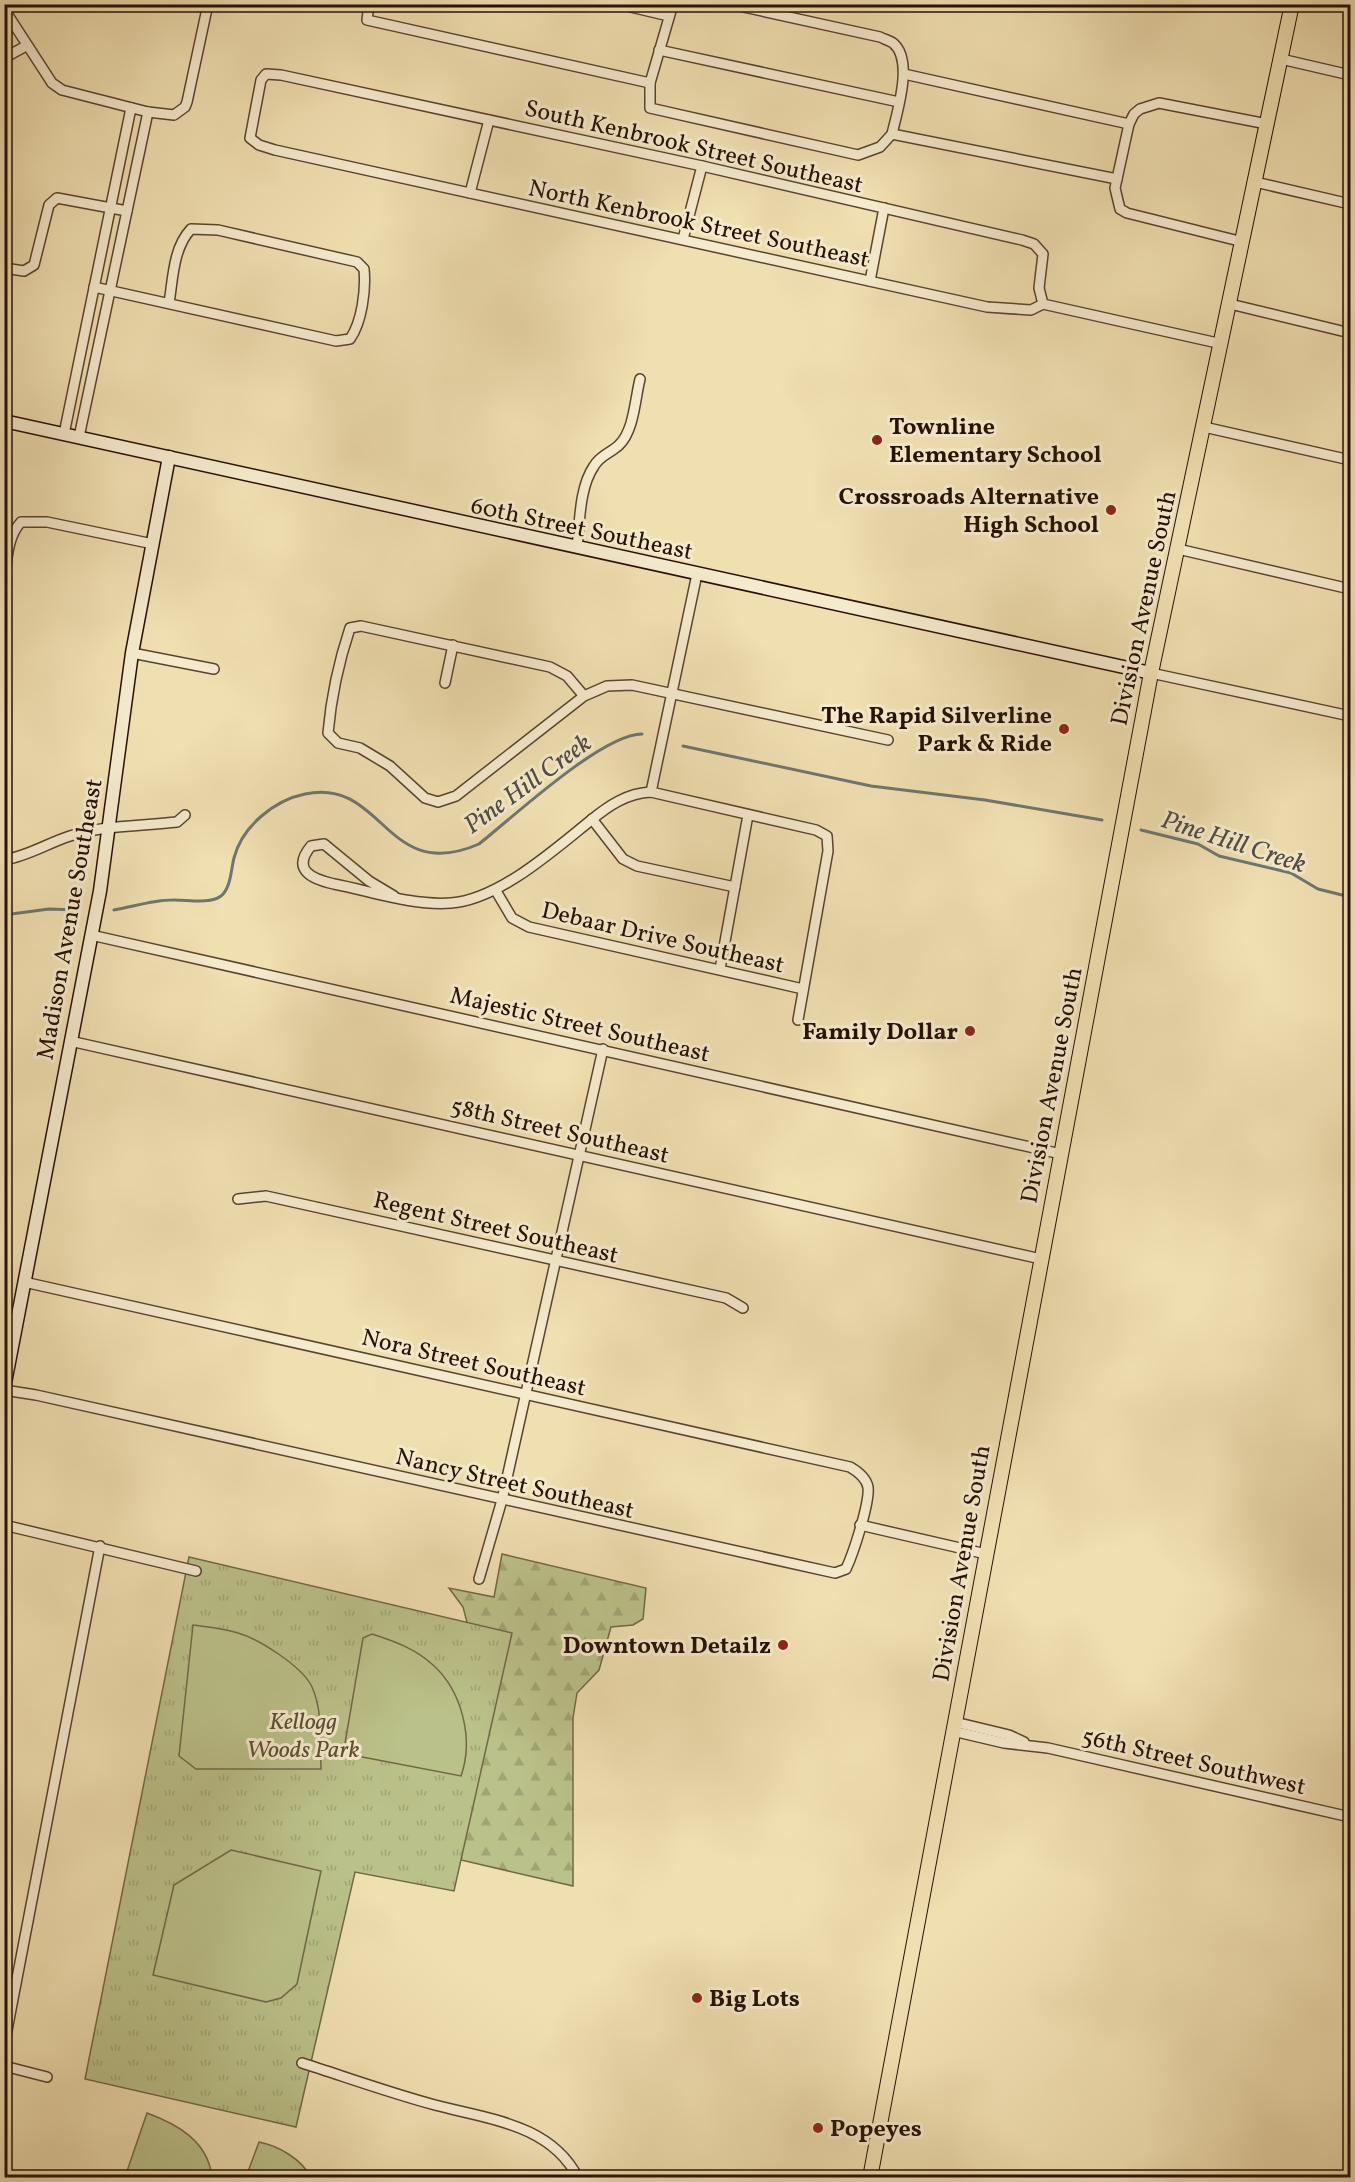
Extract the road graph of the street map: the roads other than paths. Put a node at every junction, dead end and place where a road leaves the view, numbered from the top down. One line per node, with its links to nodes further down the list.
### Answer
1 (208, 4): 19 (street)
2 (369, 4): 16 (street)
3 (618, 4): 8 (street)
4 (673, 4): 8 (street)
5 (730, 4): 13 (street)
6 (1292, 4): 12 (main road, Division Avenue South)
7 (4, 9): 9 (street)
8 (669, 16): 10 (street)
9 (26, 46): 11 (street); 18 (street)
10 (659, 50): 16 (street); 17 (street)
11 (4, 58)
12 (1281, 59): 15 (street); 22 (main road, Division Avenue South)
13 (904, 74): 17 (street); 21 (street)
14 (281, 75): 20 (street, South Kenbrook Street Southeast); 27 (street, North Kenbrook Street Southeast)
15 (1350, 75)
16 (650, 83): 23 (street)
17 (899, 102): 23 (street)
18 (131, 108): 19 (street); 29 (street)
19 (148, 112): 31 (street)
20 (489, 120): 24 (street, South Kenbrook Street Southeast); 27 (street)
21 (1129, 124): 22 (street); 25 (street)
22 (1267, 124): 26 (main road, Division Avenue South)
23 (892, 134): 25 (street)
24 (702, 166): 30 (street, South Kenbrook Street Southeast); 32 (street)
25 (1117, 179): 33 (street)
26 (1255, 182): 28 (street); 33 (main road, Division Avenue South)
27 (470, 193): 32 (street, North Kenbrook Street Southeast)
28 (1350, 204)
29 (110, 207): 31 (street); 34 (street); 36 (street)
30 (884, 208): 35 (street); 39 (street, South Kenbrook Street Southeast)
31 (127, 211): 37 (street)
32 (684, 239): 35 (street, North Kenbrook Street Southeast)
33 (1243, 242): 40 (main road, Division Avenue South)
34 (4, 268)
35 (870, 280): 39 (street, North Kenbrook Street Southeast)
36 (94, 287): 37 (street); 46 (street)
37 (110, 291): 38 (street); 47 (street)
38 (169, 303): 38 (street)
39 (1043, 304): 42 (street, North Kenbrook Street Southeast)
40 (1230, 304): 41 (street); 42 (main road, Division Avenue South)
41 (1350, 333)
42 (1222, 344): 45 (main road, Division Avenue South)
43 (640, 380): 51 (street)
44 (4, 421): 46 (main road, 60th Street Southeast)
45 (1204, 427): 49 (street); 52 (main road, Division Avenue South)
46 (64, 434): 47 (main road, 60th Street Southeast)
47 (79, 438): 48 (main road, 60th Street Southeast)
48 (169, 458): 50 (main road, Madison Avenue Southeast); 51 (main road, 60th Street Southeast)
49 (1350, 460)
50 (153, 544): 54 (street); 57 (main road, Madison Avenue Southeast)
51 (577, 547): 53 (main road, 60th Street Southeast)
52 (1178, 549): 55 (street); 59 (main road, Division Avenue South)
53 (697, 574): 59 (main road, 60th Street Southeast); 61 (street)
54 (4, 581)
55 (1350, 590)
56 (453, 645): 60 (street); 62 (street); 62 (street)
57 (132, 652): 58 (street); 69 (main road, Madison Avenue Southeast)
58 (214, 669)
59 (1151, 673): 63 (street); 81 (main road, Division Avenue South)
60 (445, 683)
61 (671, 693): 62 (street); 64 (street); 65 (street)
62 (584, 696)
63 (1350, 716)
64 (888, 740)
65 (651, 792): 67 (street); 68 (street)
66 (185, 815): 69 (street)
67 (748, 815): 71 (street); 76 (street)
68 (592, 819): 71 (street); 72 (street)
69 (108, 828): 70 (street); 74 (main road, Madison Avenue Southeast)
70 (4, 860)
71 (735, 887): 75 (street)
72 (496, 891): 73 (street); 75 (street, Debaar Drive Southeast)
73 (394, 896): 73 (street)
74 (91, 935): 78 (main road, Madison Avenue Southeast); 79 (street, Majestic Street Southeast)
75 (720, 969): 76 (street, Debaar Drive Southeast)
76 (803, 988): 77 (street)
77 (798, 1020)
78 (70, 1041): 80 (street, 58th Street Southeast); 85 (main road, Madison Avenue Southeast)
79 (603, 1049): 80 (street); 81 (street, Majestic Street Southeast)
80 (579, 1154): 83 (street, 58th Street Southeast); 84 (street)
81 (1061, 1154): 83 (main road, Division Avenue South)
82 (238, 1199): 84 (street, Regent Street Southeast)
83 (1041, 1259): 93 (main road, Division Avenue South)
84 (555, 1260): 86 (street, Regent Street Southeast); 88 (street)
85 (24, 1282): 87 (main road, Madison Avenue Southeast); 88 (street, Nora Street Southeast)
86 (743, 1308)
87 (4, 1389): 89 (street, Nancy Street Southeast)
88 (525, 1393): 89 (street); 91 (street, Nora Street Southeast)
89 (502, 1500): 91 (street, Nancy Street Southeast); 95 (street)
90 (4, 1525): 92 (street)
91 (860, 1525): 93 (street)
92 (100, 1546): 94 (street); 98 (street)
93 (986, 1554): 96 (main road, Division Avenue South)
94 (196, 1571)
95 (479, 1579)
96 (954, 1727): 97 (street, 56th Street Southwest); 103 (main road, Division Avenue South)
97 (1350, 1816)
98 (4, 2046)
99 (302, 2063): 102 (street)
100 (4, 2066): 101 (street)
101 (47, 2078)
102 (578, 2178)
103 (870, 2178)

